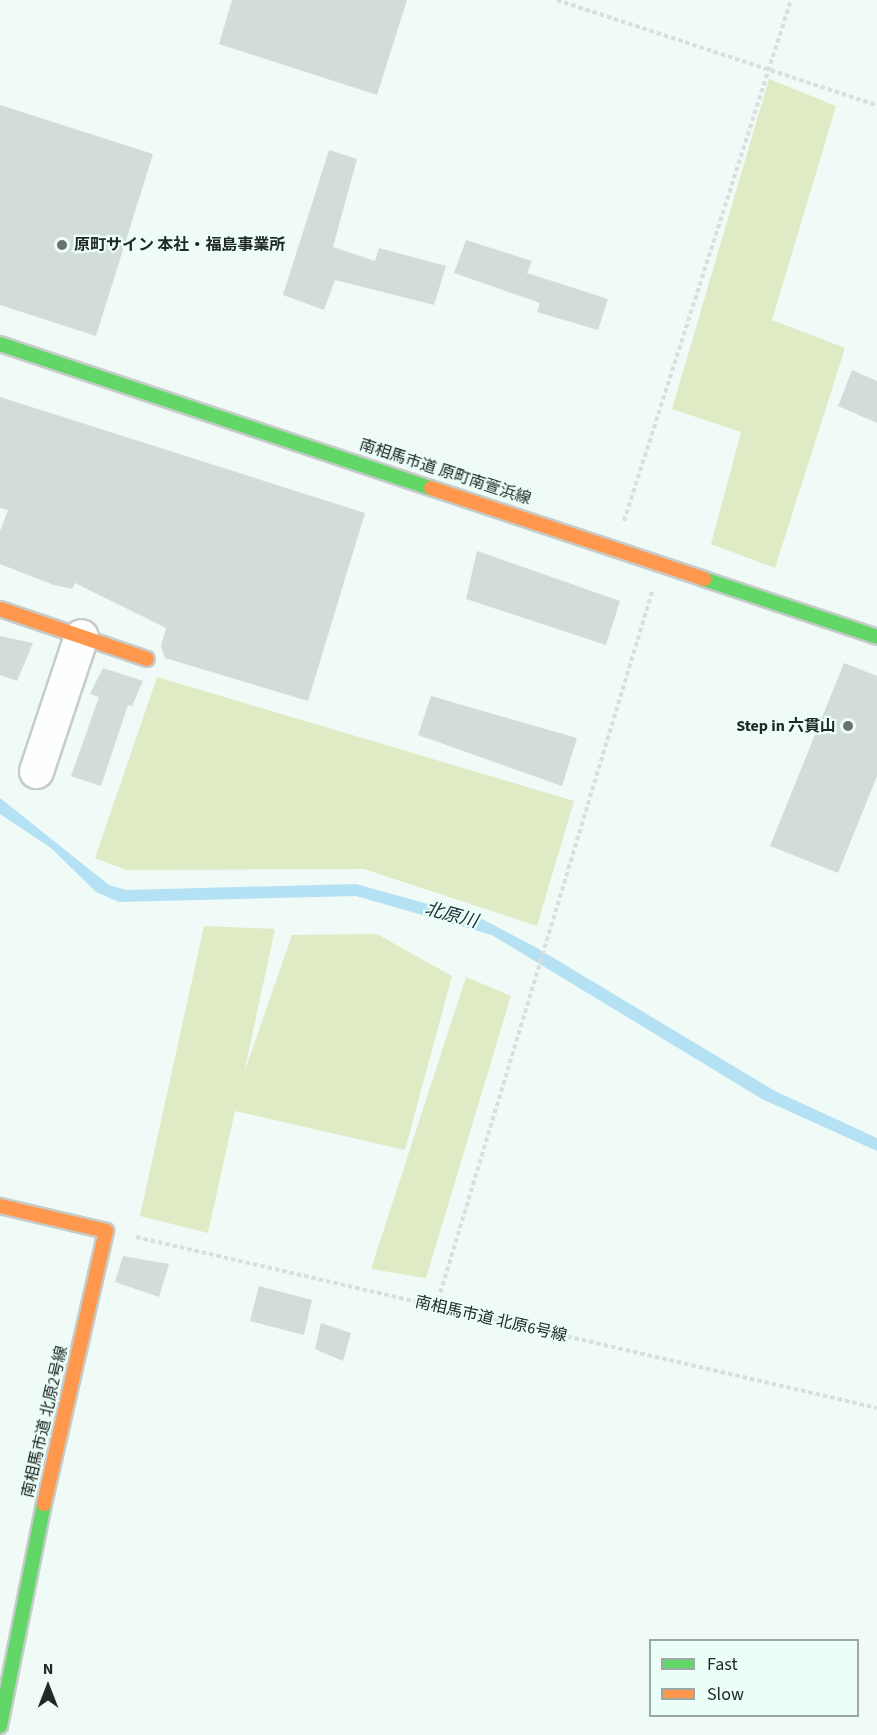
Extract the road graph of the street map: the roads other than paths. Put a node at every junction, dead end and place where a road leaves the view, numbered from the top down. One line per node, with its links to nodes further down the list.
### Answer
1 (0, 344): 4 (street, 南相馬市道 原町南萱浜線)
2 (0, 609): 3 (street)
3 (81, 636): 5 (street); 6 (street)
4 (877, 637)
5 (147, 658)
6 (36, 771)
7 (0, 1206): 8 (street, 南相馬市道 北原2号線)
8 (0, 1726)

